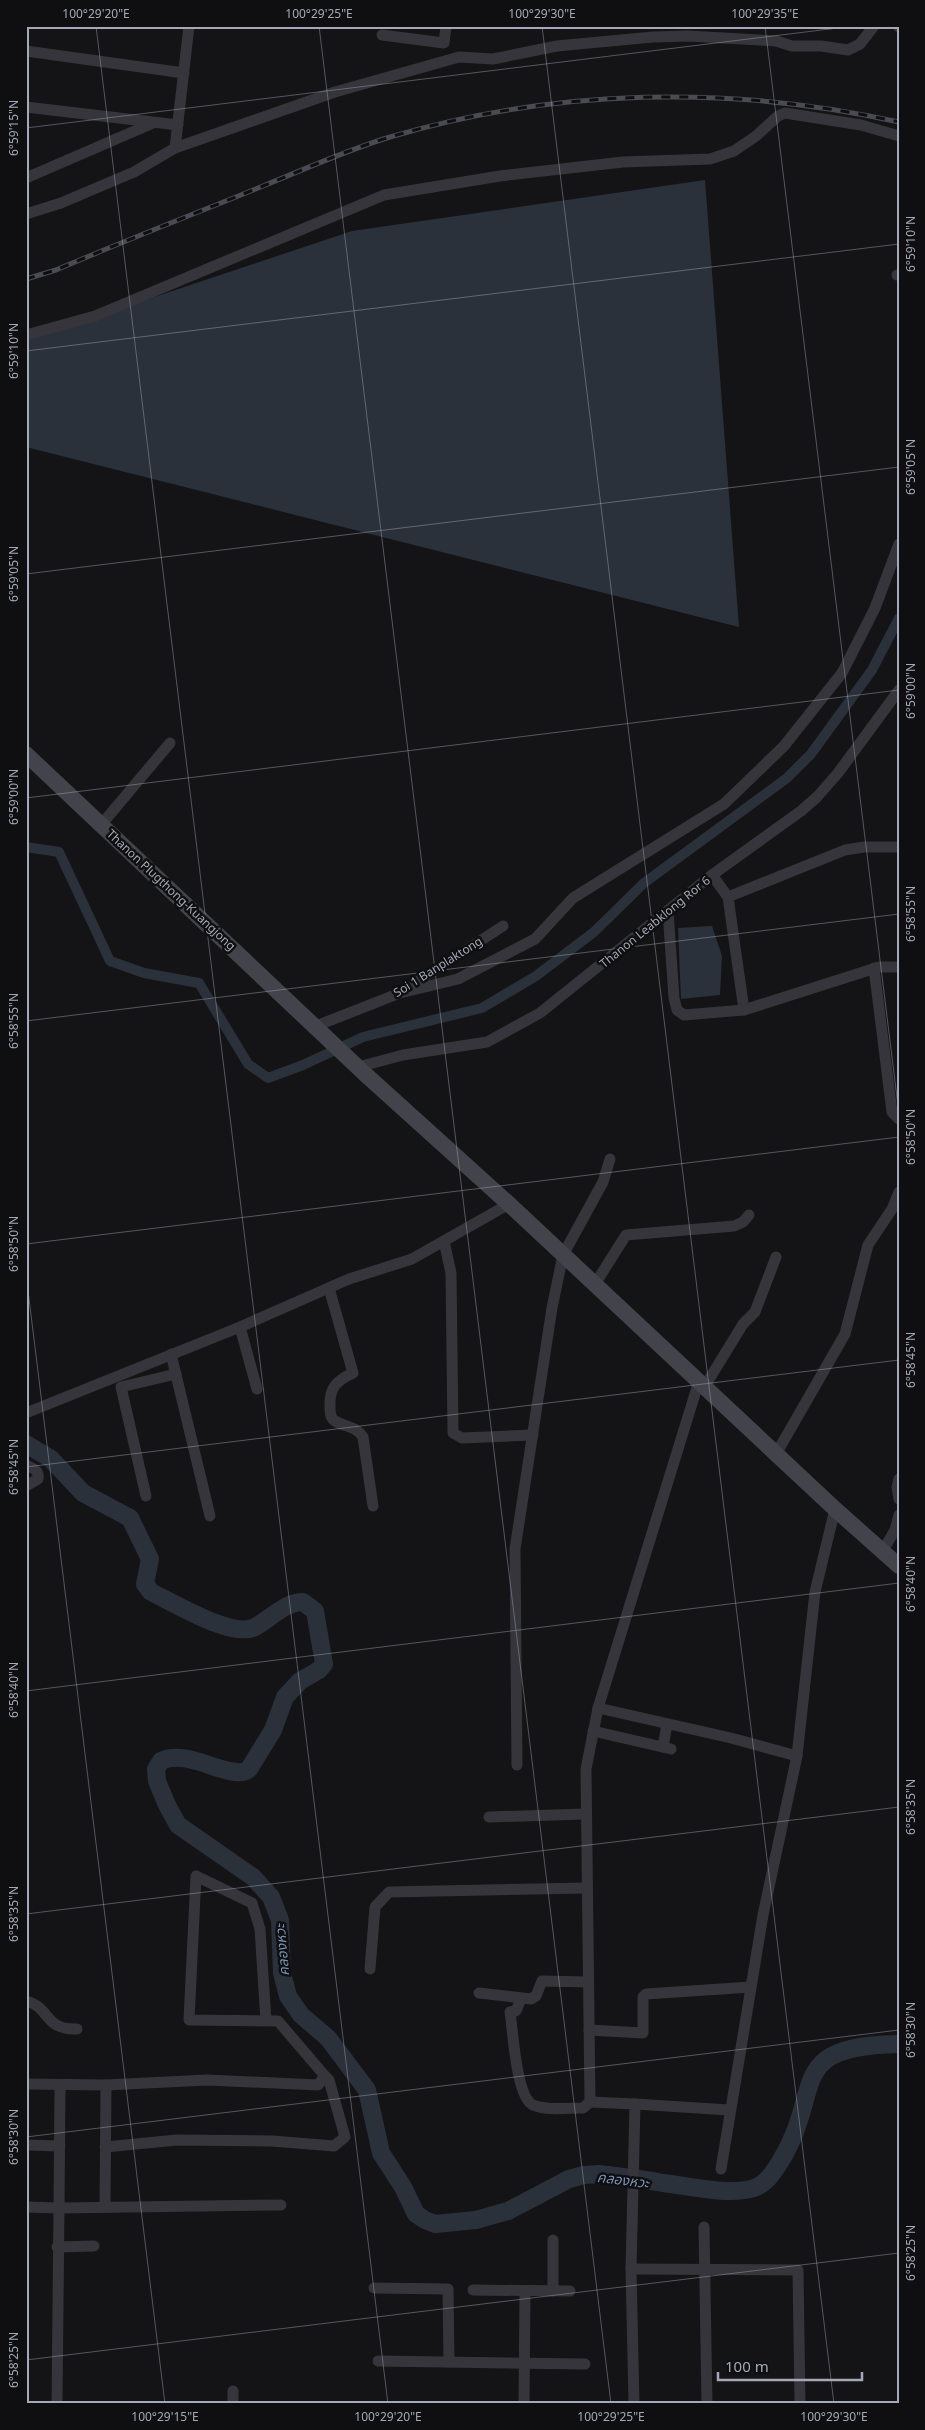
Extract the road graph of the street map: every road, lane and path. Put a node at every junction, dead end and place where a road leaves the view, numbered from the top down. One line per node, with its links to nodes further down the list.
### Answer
1 (189, 26): 6 (street)
2 (446, 26): 4 (street)
3 (874, 26): 11 (street)
4 (382, 35)
5 (26, 50): 6 (street)
6 (184, 73): 9 (street)
7 (26, 107): 8 (street)
8 (153, 123): 9 (street); 12 (street)
9 (178, 124): 11 (street)
10 (899, 136): 14 (street)
11 (175, 148): 13 (street)
12 (26, 178)
13 (26, 214)
14 (26, 335)
15 (899, 544): 27 (street)
16 (899, 690): 21 (street, Thanon Leabklong Ror 6)
17 (170, 744): 19 (street)
18 (26, 754): 19 (street, Thanon Plugthong-Kuangjong)
19 (101, 825): 29 (street, Thanon Plugthong-Kuangjong)
20 (899, 847): 22 (street)
21 (712, 875): 22 (street); 23 (street, Thanon Leabklong Ror 6)
22 (728, 898): 28 (street)
23 (668, 911): 28 (street); 30 (street, Thanon Leabklong Ror 6)
24 (503, 926): 27 (street, Soi 1 Banplaktong)
25 (899, 967): 26 (street)
26 (874, 968): 28 (street); 31 (street)
27 (400, 993): 29 (street, Soi 1 Banplaktong)
28 (744, 1010)
29 (316, 1026): 30 (street, Thanon Plugthong-Kuangjong)
30 (358, 1067): 34 (street, Thanon Plugthong-Kuangjong)
31 (899, 1119)
32 (610, 1159): 37 (street)
33 (899, 1192): 48 (street)
34 (509, 1204): 36 (street); 37 (street, Thanon Plugthong-Kuangjong)
35 (749, 1215): 39 (street)
36 (444, 1241): 40 (street); 47 (street)
37 (562, 1255): 39 (street, Thanon Plugthong-Kuangjong); 47 (street)
38 (776, 1257): 44 (street)
39 (595, 1284): 44 (street, Thanon Plugthong-Kuangjong)
40 (329, 1288): 41 (street); 54 (street)
41 (240, 1327): 42 (street); 45 (street)
42 (172, 1354): 43 (street); 46 (street)
43 (176, 1374): 52 (street); 57 (street)
44 (702, 1383): 48 (street, Thanon Plugthong-Kuangjong); 60 (street)
45 (256, 1390)
46 (26, 1413)
47 (533, 1435): 64 (street)
48 (776, 1454): 55 (street, Thanon Plugthong-Kuangjong)
49 (26, 1465): 51 (street)
50 (899, 1480): 53 (street)
51 (26, 1486)
52 (146, 1496)
53 (899, 1499)
54 (373, 1506)
55 (835, 1509): 58 (street, Thanon Plugthong-Kuangjong); 63 (street)
56 (899, 1515): 58 (street)
57 (210, 1516)
58 (882, 1552): 59 (street, Thanon Plugthong-Kuangjong)
59 (899, 1566)
60 (598, 1708): 61 (street); 62 (street)
61 (667, 1724): 62 (street); 63 (street)
62 (593, 1731): 65 (street)
63 (797, 1756): 70 (street)
64 (517, 1765)
65 (585, 1814): 66 (street); 67 (street)
66 (489, 1818)
67 (586, 1888): 68 (street); 69 (street)
68 (370, 1969)
69 (588, 1982): 72 (street); 76 (street)
70 (751, 1987): 76 (street); 83 (street)
71 (479, 1993): 72 (street)
72 (520, 1999): 81 (street)
73 (26, 2001): 75 (street)
74 (266, 2021): 74 (street); 77 (street)
75 (77, 2029)
76 (589, 2030): 81 (street)
77 (325, 2076): 80 (street); 86 (street)
78 (26, 2084): 79 (street)
79 (60, 2086): 80 (street); 85 (street)
80 (106, 2086): 86 (street)
81 (590, 2102): 82 (street)
82 (635, 2104): 83 (street); 96 (street)
83 (729, 2110): 87 (street)
84 (26, 2145): 85 (street)
85 (60, 2146): 91 (street)
86 (105, 2148): 89 (street)
87 (721, 2169)
88 (281, 2205): 89 (street)
89 (105, 2206): 91 (street)
90 (26, 2207): 91 (street)
91 (59, 2208): 95 (street)
92 (704, 2227): 97 (street)
93 (553, 2240): 101 (street)
94 (94, 2246): 95 (street)
95 (57, 2247): 108 (street)
96 (631, 2269): 97 (street); 111 (street)
97 (704, 2269): 112 (street); 113 (street)
98 (374, 2288): 104 (street)
99 (473, 2290): 100 (street)
100 (525, 2291): 101 (street); 105 (street)
101 (553, 2291): 102 (street)
102 (570, 2292)
103 (378, 2361): 104 (street)
104 (449, 2362): 105 (street)
105 (524, 2363): 106 (street); 110 (street)
106 (585, 2364)
107 (232, 2391): 109 (street)
108 (57, 2404)
109 (233, 2404)
110 (524, 2404)
111 (634, 2404)
112 (707, 2404)
113 (800, 2404)

